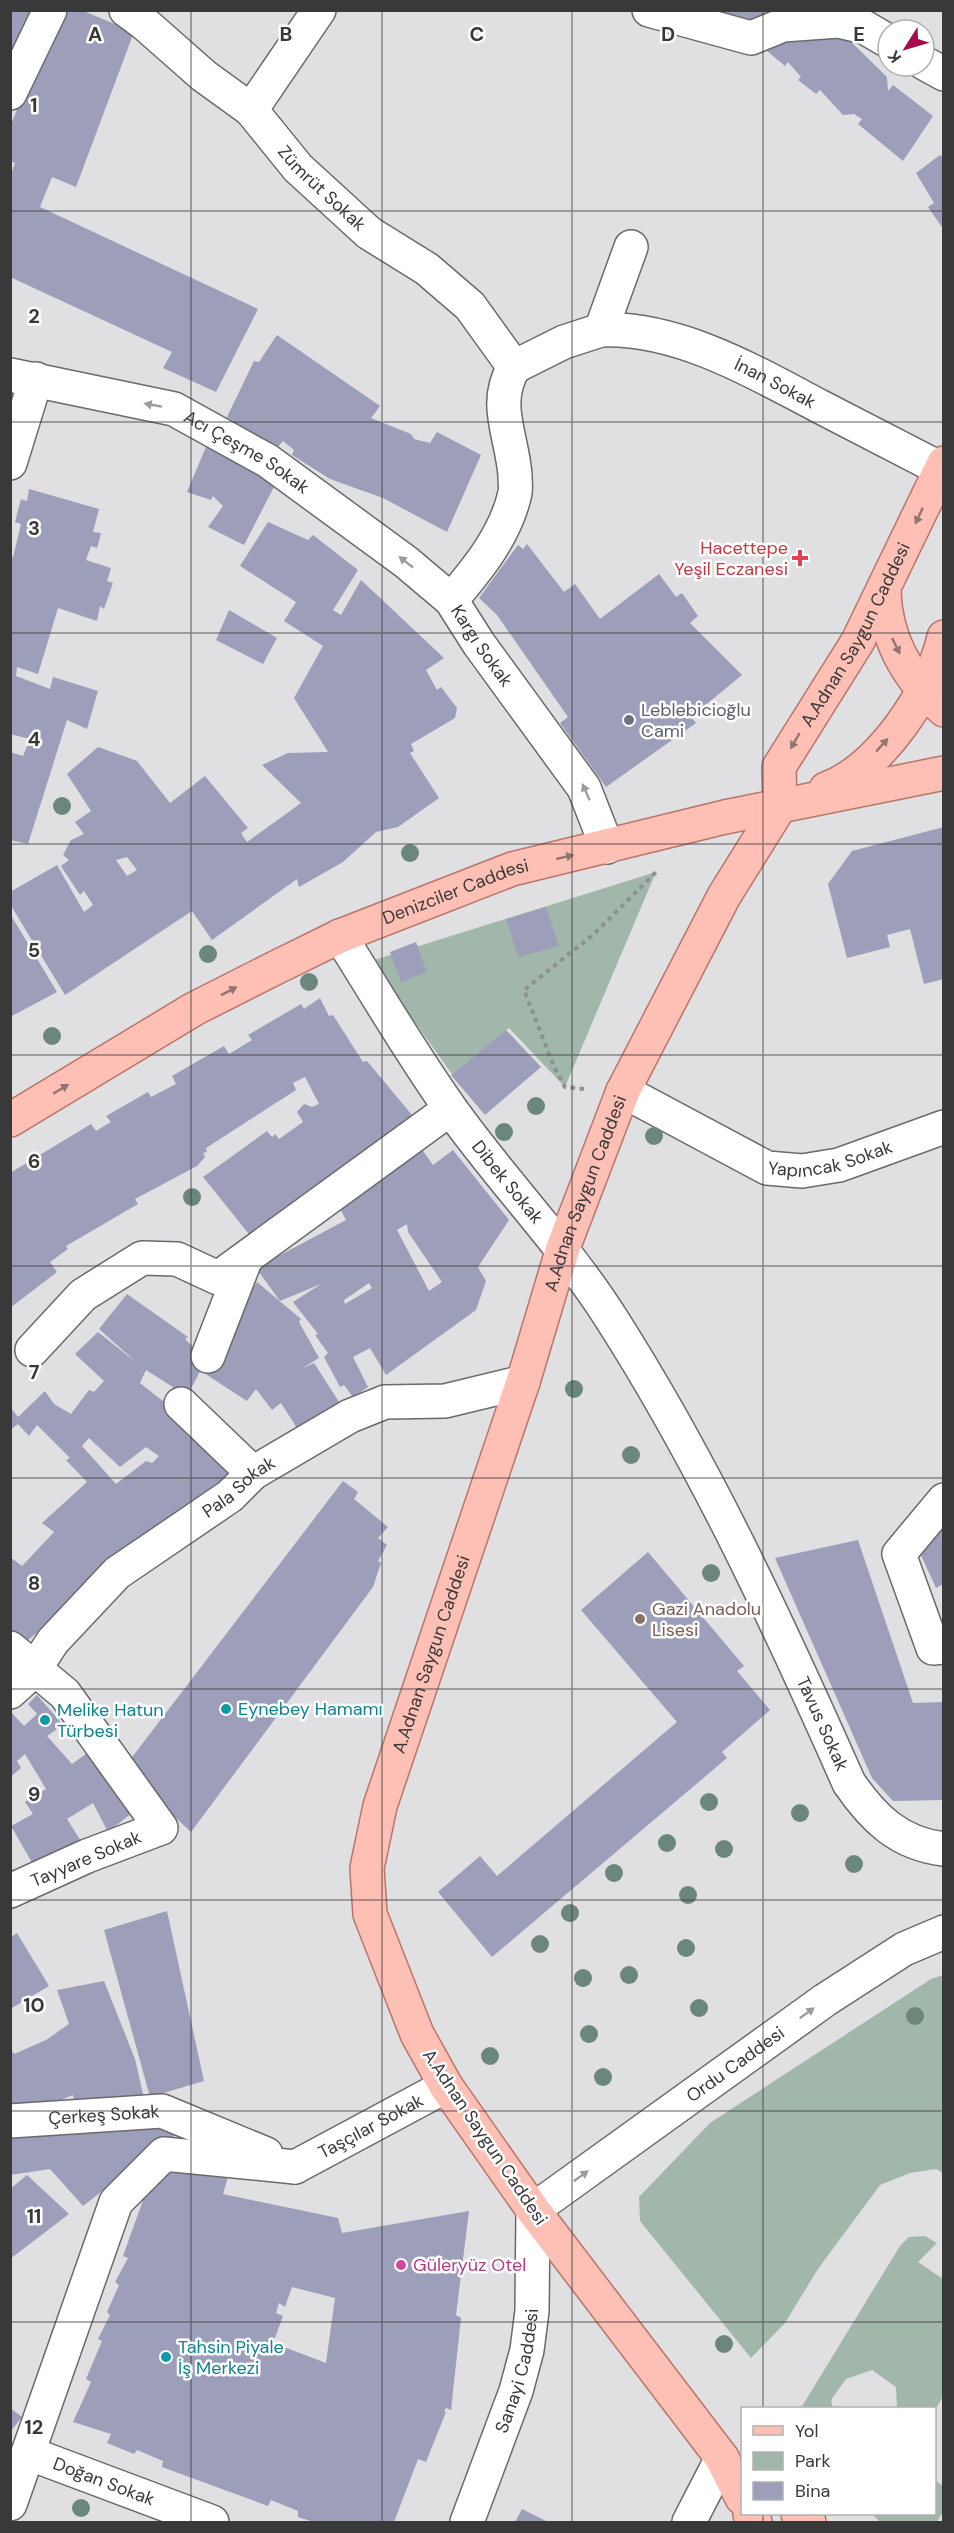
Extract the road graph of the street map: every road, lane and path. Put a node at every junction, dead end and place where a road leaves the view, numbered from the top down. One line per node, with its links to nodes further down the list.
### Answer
1 (50, 10): 7 (street)
2 (126, 10): 8 (street, Zümrüt Sokak)
3 (319, 10): 8 (street)
4 (649, 10): 5 (street)
5 (840, 16): 6 (street)
6 (876, 34)
7 (10, 93)
8 (251, 110): 11 (street, Zümrüt Sokak)
9 (631, 247): 10 (street)
10 (601, 330): 11 (street, İnan Sokak); 14 (street, İnan Sokak)
11 (514, 367): 16 (street, Kargı Sokak)
12 (23, 377): 13 (street); 16 (street, Acı Çeşme Sokak, one-way to 12)
13 (10, 463)
14 (942, 466): 15 (main road, A.Adnan Saygun Caddesi, one-way to 15)
15 (884, 590): 18 (main road, one-way to 18); 20 (main road, A.Adnan Saygun Caddesi, one-way to 20)
16 (451, 600): 22 (street, Kargı Sokak, one-way to 16)
17 (944, 637): 18 (main road)
18 (934, 700): 20 (main road, one-way to 18)
19 (944, 774): 20 (main road, Denizciler Caddesi)
20 (780, 806): 21 (main road, Denizciler Caddesi); 24 (main road, A.Adnan Saygun Caddesi)
21 (678, 829): 22 (main road, Denizciler Caddesi); 24 (path)
22 (607, 847): 23 (main road, Denizciler Caddesi, one-way to 22)
23 (340, 936): 25 (street, Dibek Sokak); 26 (main road, Denizciler Caddesi, one-way to 23)
24 (622, 1093): 27 (street, Yapıncak Sokak); 28 (main road, A.Adnan Saygun Caddesi)
25 (450, 1109): 28 (street, Dibek Sokak); 29 (street)
26 (10, 1120)
27 (944, 1127)
28 (563, 1248): 32 (main road, A.Adnan Saygun Caddesi); 36 (street, Dibek Sokak)
29 (246, 1258): 30 (street); 31 (street)
30 (32, 1350)
31 (208, 1356)
32 (522, 1382): 34 (street, Pala Sokak); 44 (main road, A.Adnan Saygun Caddesi)
33 (181, 1404): 34 (street)
34 (253, 1473): 39 (street, Pala Sokak)
35 (944, 1500): 37 (street)
36 (745, 1555): 41 (street, Tavus Sokak)
37 (944, 1647)
38 (10, 1648): 39 (street)
39 (34, 1670): 40 (street, Pala Sokak); 42 (street, Tayyare Sokak)
40 (10, 1692)
41 (944, 1850)
42 (10, 1891)
43 (944, 1932): 47 (street, Ordu Caddesi, one-way to 43)
44 (446, 2085): 46 (street, Taşçılar Sokak); 47 (main road, A.Adnan Saygun Caddesi)
45 (10, 2121): 46 (street, Çerkeş Sokak)
46 (295, 2167): 48 (street)
47 (533, 2210): 49 (main road, A.Adnan Saygun Caddesi); 53 (street, Sanayi Caddesi)
48 (21, 2464): 51 (street); 52 (street, Doğan Sokak)
49 (732, 2466): 50 (main road, A.Adnan Saygun Caddesi); 54 (street)
50 (741, 2495)
51 (10, 2504)
52 (212, 2523)
53 (467, 2523)
54 (689, 2523)

